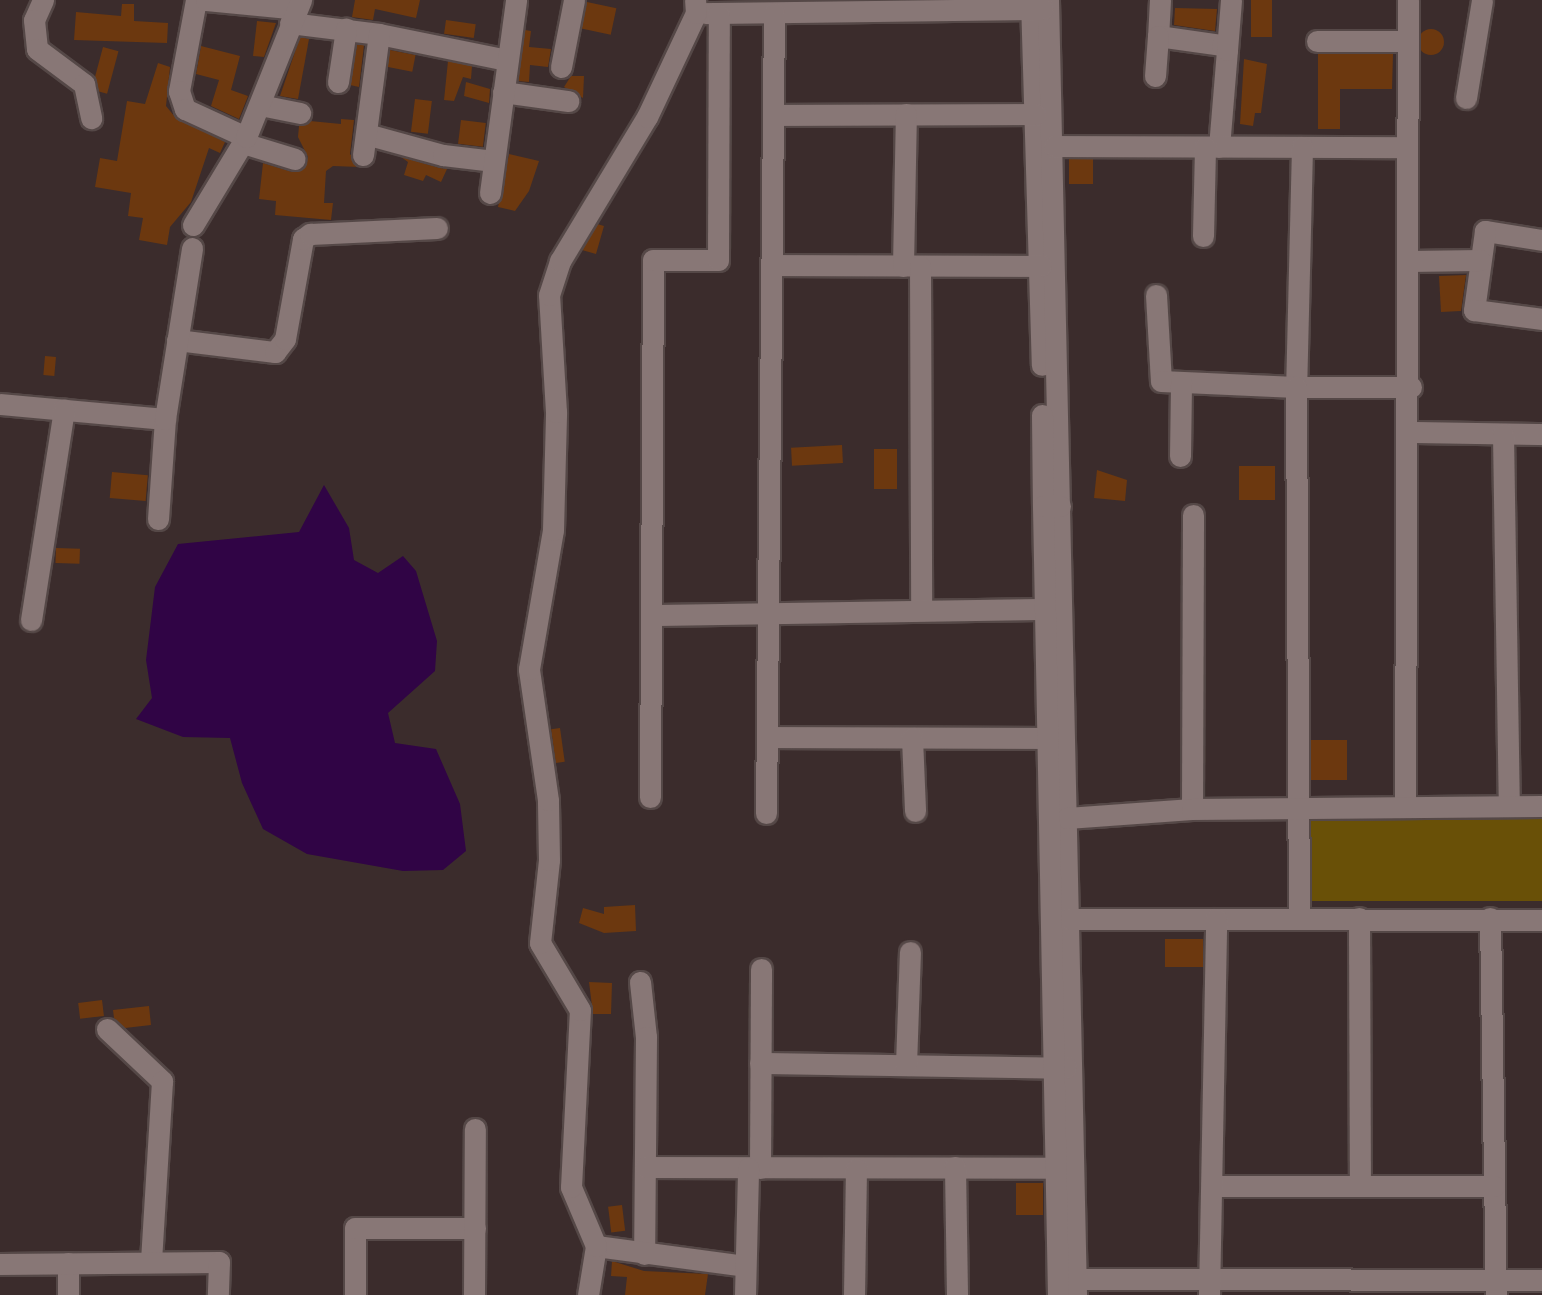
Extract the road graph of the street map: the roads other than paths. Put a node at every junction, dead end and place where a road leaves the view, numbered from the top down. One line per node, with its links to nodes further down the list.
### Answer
1 (43, 0): 35 (street)
2 (196, 0): 37 (street)
3 (206, 0): 14 (street)
4 (516, 0): 23 (street)
5 (574, 0): 24 (street)
6 (1160, 0): 19 (street)
7 (1230, 0): 22 (street)
8 (1408, 0): 21 (street)
9 (1482, 0): 28 (street)
10 (933, 5): 11 (street); 13 (street)
11 (1040, 5): 33 (street); 38 (street)
12 (696, 6): 16 (street); 113 (street)
13 (822, 6): 15 (street)
14 (296, 11): 17 (street); 30 (street)
15 (774, 13): 16 (street); 34 (street)
16 (719, 15): 75 (street)
17 (346, 29): 18 (street); 26 (street)
18 (379, 34): 23 (street); 36 (street)
19 (1158, 36): 22 (street); 25 (street)
20 (1317, 41): 21 (street)
21 (1408, 41): 41 (street)
22 (1227, 50): 39 (street)
23 (508, 60): 27 (street)
24 (561, 67)
25 (1155, 76)
26 (338, 82)
27 (503, 92): 29 (street); 44 (street)
28 (1466, 98)
29 (568, 101)
30 (260, 105): 31 (street); 37 (street)
31 (300, 113)
32 (906, 114): 33 (street); 34 (street); 54 (street)
33 (1035, 114): 55 (street)
34 (773, 115): 53 (street)
35 (91, 118)
36 (366, 134): 42 (street); 44 (street)
37 (244, 140): 43 (street); 46 (street)
38 (1054, 146): 39 (street); 62 (street)
39 (1212, 147): 40 (street); 48 (street)
40 (1302, 147): 41 (street); 60 (street)
41 (1407, 147): 52 (street)
42 (363, 155)
43 (295, 159)
44 (494, 161): 45 (street)
45 (490, 193)
46 (193, 225)
47 (437, 228): 58 (street)
48 (1203, 236)
49 (1542, 240): 51 (street)
50 (192, 248): 58 (street)
51 (1480, 260): 52 (street); 57 (street)
52 (1409, 261): 61 (street)
53 (772, 265): 54 (street); 76 (street)
54 (912, 266): 55 (street); 74 (street)
55 (1041, 266): 62 (street)
56 (1156, 295): 59 (street)
57 (1542, 319)
58 (177, 340): 65 (street)
59 (1181, 382): 60 (street); 69 (street)
60 (1296, 387): 61 (street); 86 (street)
61 (1410, 387): 66 (street)
62 (1048, 395): 70 (street)
63 (0, 404): 64 (street)
64 (64, 410): 65 (street); 77 (street)
65 (165, 419): 72 (street)
66 (1410, 432): 67 (street); 84 (street)
67 (1503, 434): 68 (street); 82 (street)
68 (1542, 434)
69 (1180, 456)
70 (1052, 506): 73 (street); 89 (street)
71 (1193, 515): 85 (street)
72 (158, 519)
73 (1045, 609): 74 (street); 80 (street)
74 (920, 610): 76 (street)
75 (652, 615): 76 (street); 81 (street)
76 (772, 615): 78 (street)
77 (31, 620)
78 (767, 737): 79 (street); 88 (street)
79 (912, 737): 80 (street); 87 (street)
80 (1048, 738): 102 (street)
81 (650, 797)
82 (1509, 806): 83 (street); 84 (street)
83 (1542, 806)
84 (1405, 807): 86 (street)
85 (1192, 809): 86 (street); 89 (street)
86 (1295, 810): 90 (street)
87 (915, 811)
88 (766, 813)
89 (1066, 818): 93 (street)
90 (1299, 918): 91 (street); 94 (street)
91 (1359, 918): 92 (street); 109 (street)
92 (1490, 918): 95 (street); 111 (street)
93 (1069, 919): 94 (street); 102 (street)
94 (1216, 919): 110 (street)
95 (1542, 920)
96 (910, 952): 101 (street)
97 (761, 969): 100 (street)
98 (640, 982): 104 (street)
99 (107, 1029): 115 (street)
100 (760, 1063): 101 (street); 106 (street)
101 (906, 1065): 102 (street)
102 (1063, 1068): 107 (street); 120 (street)
103 (475, 1129): 112 (street)
104 (645, 1167): 106 (street); 114 (street)
105 (955, 1167): 107 (street); 108 (street); 131 (street)
106 (754, 1168): 108 (street); 118 (street)
107 (1056, 1168): 120 (street)
108 (856, 1169): 130 (street)
109 (1360, 1184): 110 (street); 111 (street)
110 (1213, 1186): 121 (street)
111 (1494, 1186): 122 (street)
112 (475, 1228): 126 (street); 127 (street)
113 (596, 1246): 114 (street); 128 (street)
114 (643, 1254): 118 (street)
115 (150, 1262): 116 (street); 125 (street)
116 (68, 1263): 117 (street); 124 (street)
117 (0, 1264)
118 (746, 1266): 129 (street)
119 (1542, 1280): 122 (street)
120 (1066, 1287): 121 (street)
121 (1209, 1288): 123 (street)
122 (1496, 1288): 123 (street)
123 (1328, 1290): 132 (street); 133 (street)
124 (68, 1295)
125 (218, 1295)
126 (355, 1295)
127 (474, 1295)
128 (588, 1295)
129 (745, 1295)
130 (854, 1295)
131 (957, 1295)
132 (1257, 1295)
133 (1419, 1295)

